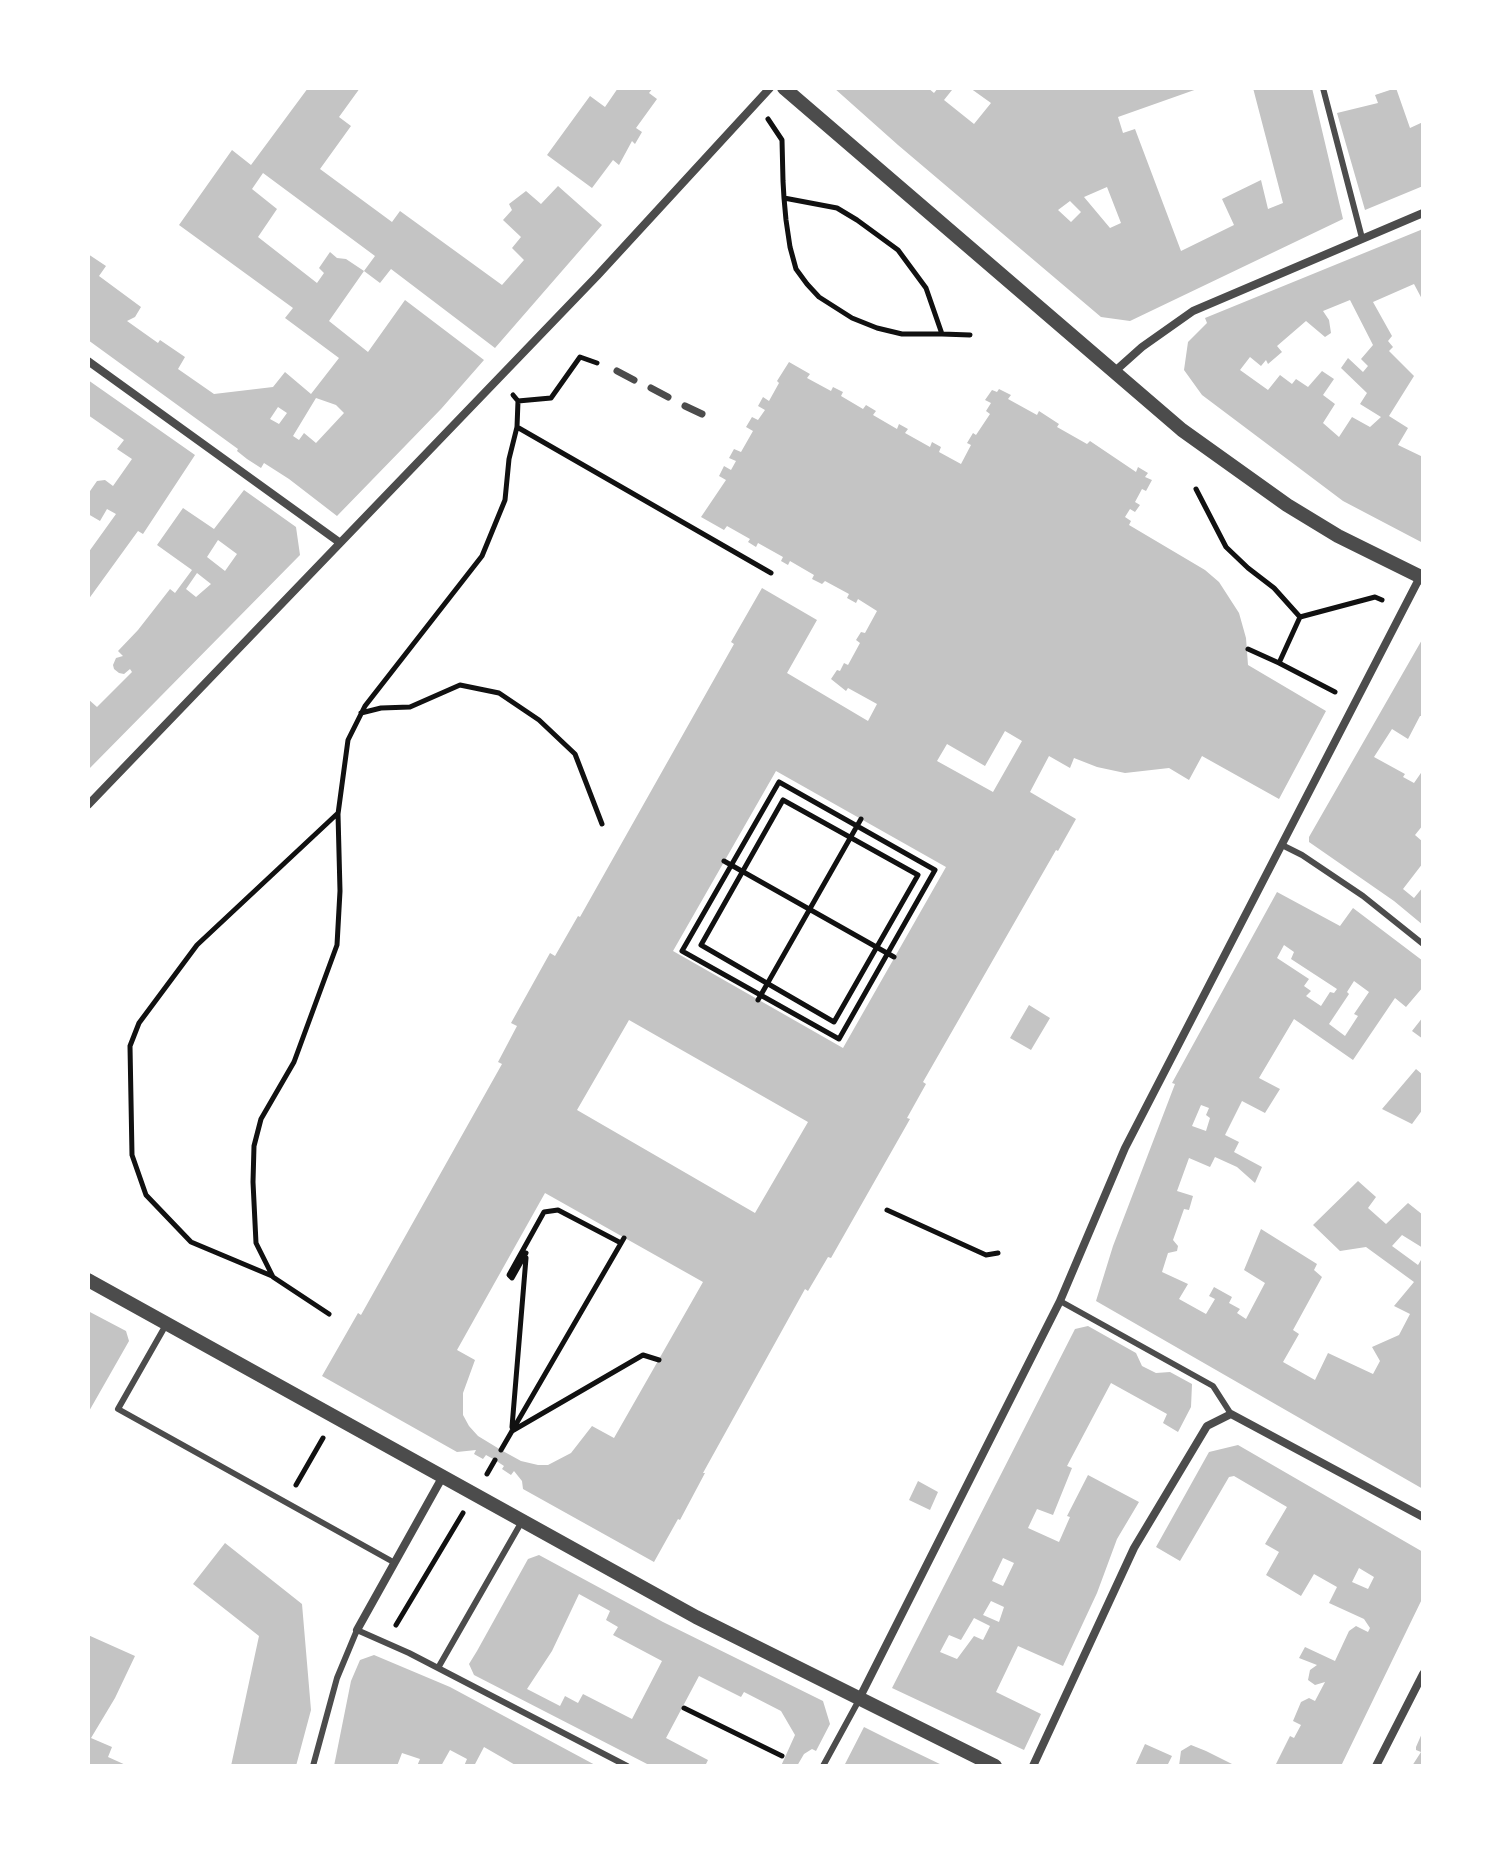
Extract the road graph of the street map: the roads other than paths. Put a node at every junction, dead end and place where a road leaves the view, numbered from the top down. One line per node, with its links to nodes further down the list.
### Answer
1 (770, 88): 14 (street)
2 (784, 88): 8 (street)
3 (1323, 88): 5 (lane)
4 (1423, 213): 5 (street)
5 (1362, 238): 8 (street)
6 (88, 361): 14 (street)
7 (617, 371): 9 (street)
8 (1114, 372): 15 (street)
9 (634, 380)
10 (651, 388): 11 (street)
11 (668, 397)
12 (685, 406): 13 (street)
13 (702, 414)
14 (339, 542): 16 (street)
15 (1421, 577): 17 (street)
16 (88, 805)
17 (1282, 845): 18 (lane); 20 (street)
18 (1423, 944)
19 (88, 1280): 21 (street)
20 (1060, 1301): 22 (lane); 30 (street)
21 (167, 1323): 23 (street); 26 (lane)
22 (1231, 1414): 24 (street); 35 (street)
23 (443, 1476): 25 (street); 26 (street)
24 (1423, 1517)
25 (523, 1520): 28 (lane); 30 (street)
26 (395, 1563): 27 (street)
27 (357, 1630): 28 (lane); 31 (lane)
28 (438, 1668): 32 (lane)
29 (1423, 1674): 36 (street)
30 (859, 1700): 33 (lane); 34 (street)
31 (313, 1766)
32 (627, 1766)
33 (823, 1766)
34 (995, 1766)
35 (1033, 1766)
36 (1376, 1766)

